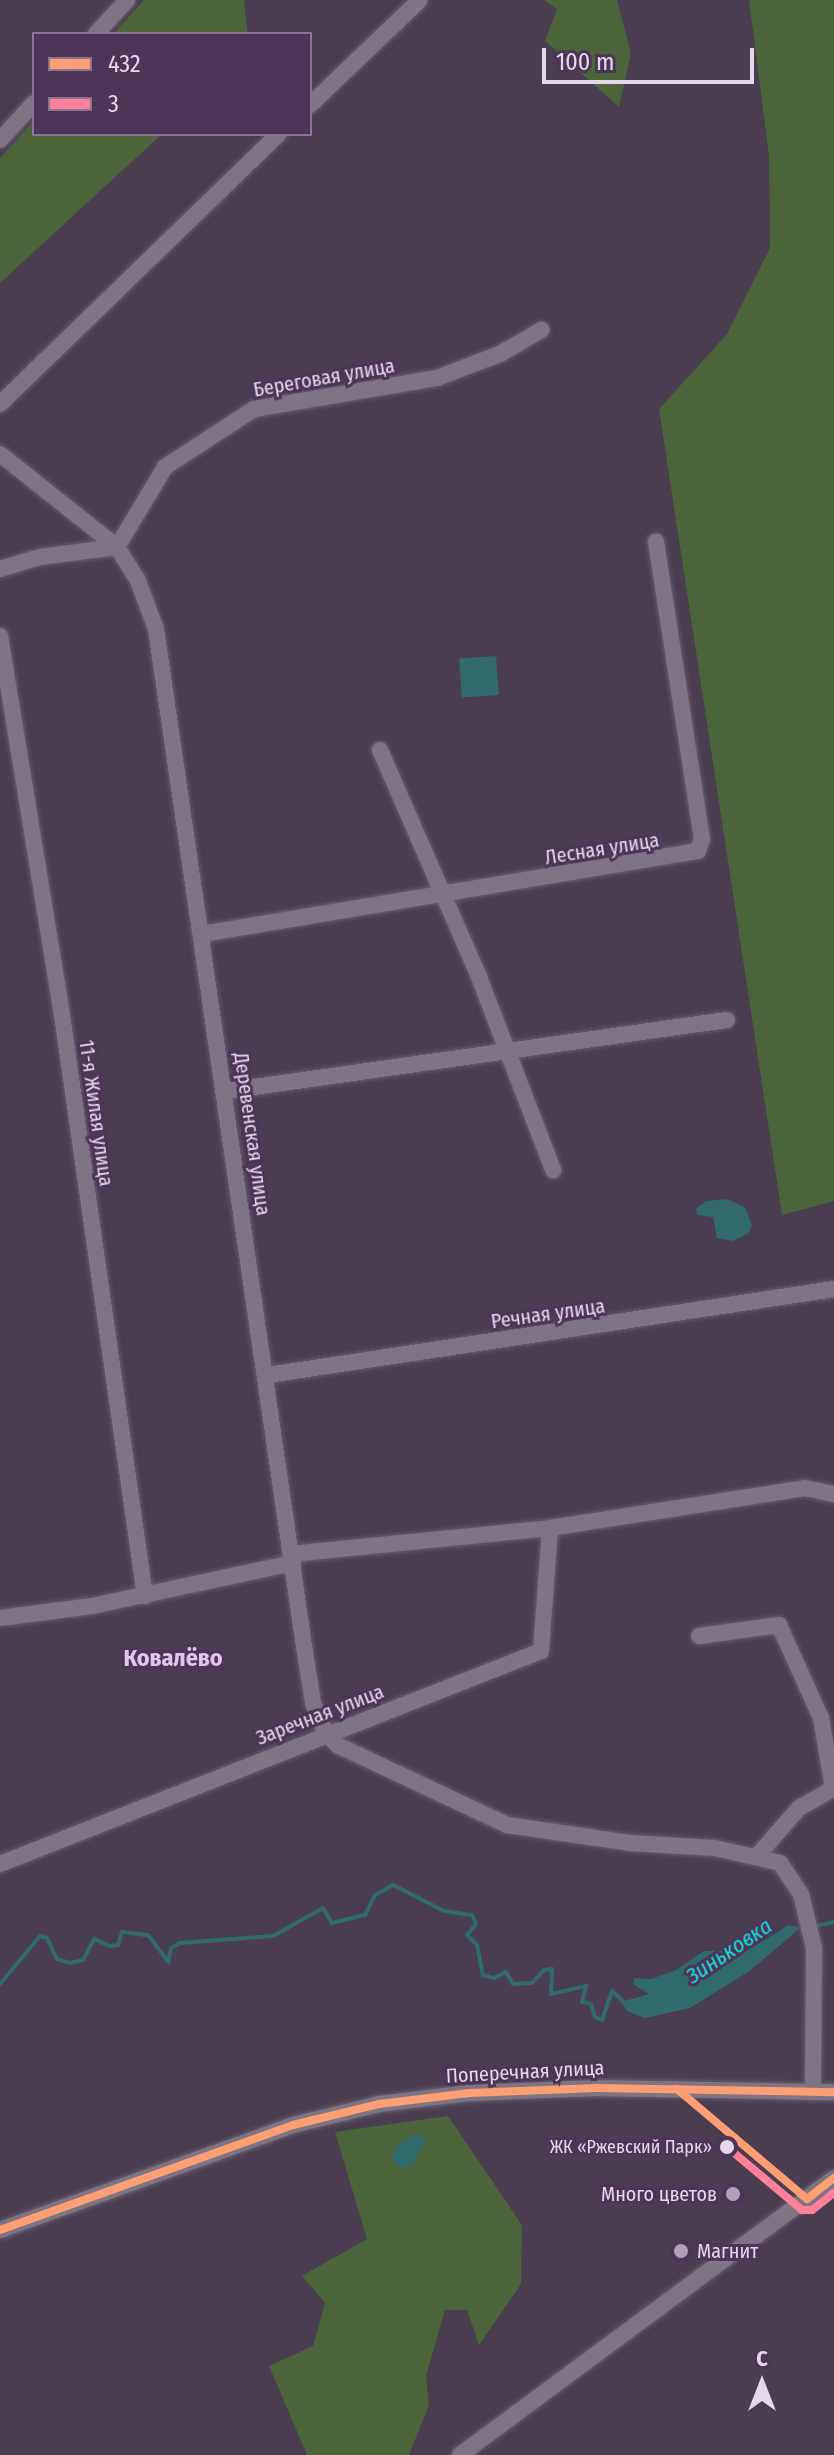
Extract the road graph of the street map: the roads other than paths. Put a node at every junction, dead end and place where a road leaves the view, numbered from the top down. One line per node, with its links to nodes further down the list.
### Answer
1 (127, 0): 3 (street)
2 (419, 1): 4 (street)
3 (98, 32)
4 (312, 103)
5 (32, 105): 7 (street)
6 (277, 136): 9 (street)
7 (0, 140)
8 (541, 330): 12 (street, Береговая улица)
9 (0, 404)
10 (0, 454): 12 (street, Деревенская улица)
11 (656, 542): 16 (street, Лесная улица)
12 (117, 547): 13 (street); 17 (street, Деревенская улица)
13 (0, 569)
14 (0, 636): 27 (street, 11-я Жилая улица)
15 (380, 750): 16 (street)
16 (442, 893): 17 (street, Лесная улица); 19 (street)
17 (202, 934): 20 (street, Деревенская улица)
18 (727, 1020): 19 (street)
19 (504, 1052): 20 (street); 21 (street)
20 (226, 1091): 23 (street, Деревенская улица)
21 (553, 1170)
22 (834, 1289): 23 (street, Речная улица)
23 (268, 1375): 26 (street, Деревенская улица)
24 (834, 1494): 25 (street)
25 (550, 1528): 26 (street); 30 (street, Заречная улица)
26 (292, 1558): 27 (street); 30 (street, Деревенская улица)
27 (145, 1596): 28 (street)
28 (0, 1618)
29 (699, 1636): 31 (street)
30 (326, 1734): 32 (street); 33 (street, Заречная улица)
31 (834, 1788): 32 (street)
32 (758, 1855): 34 (street)
33 (0, 1864)
34 (813, 2092): 35 (street, Поперечная улица); 37 (street, Поперечная улица)
35 (834, 2092)
36 (834, 2178): 38 (street)
37 (0, 2230)
38 (460, 2455)

